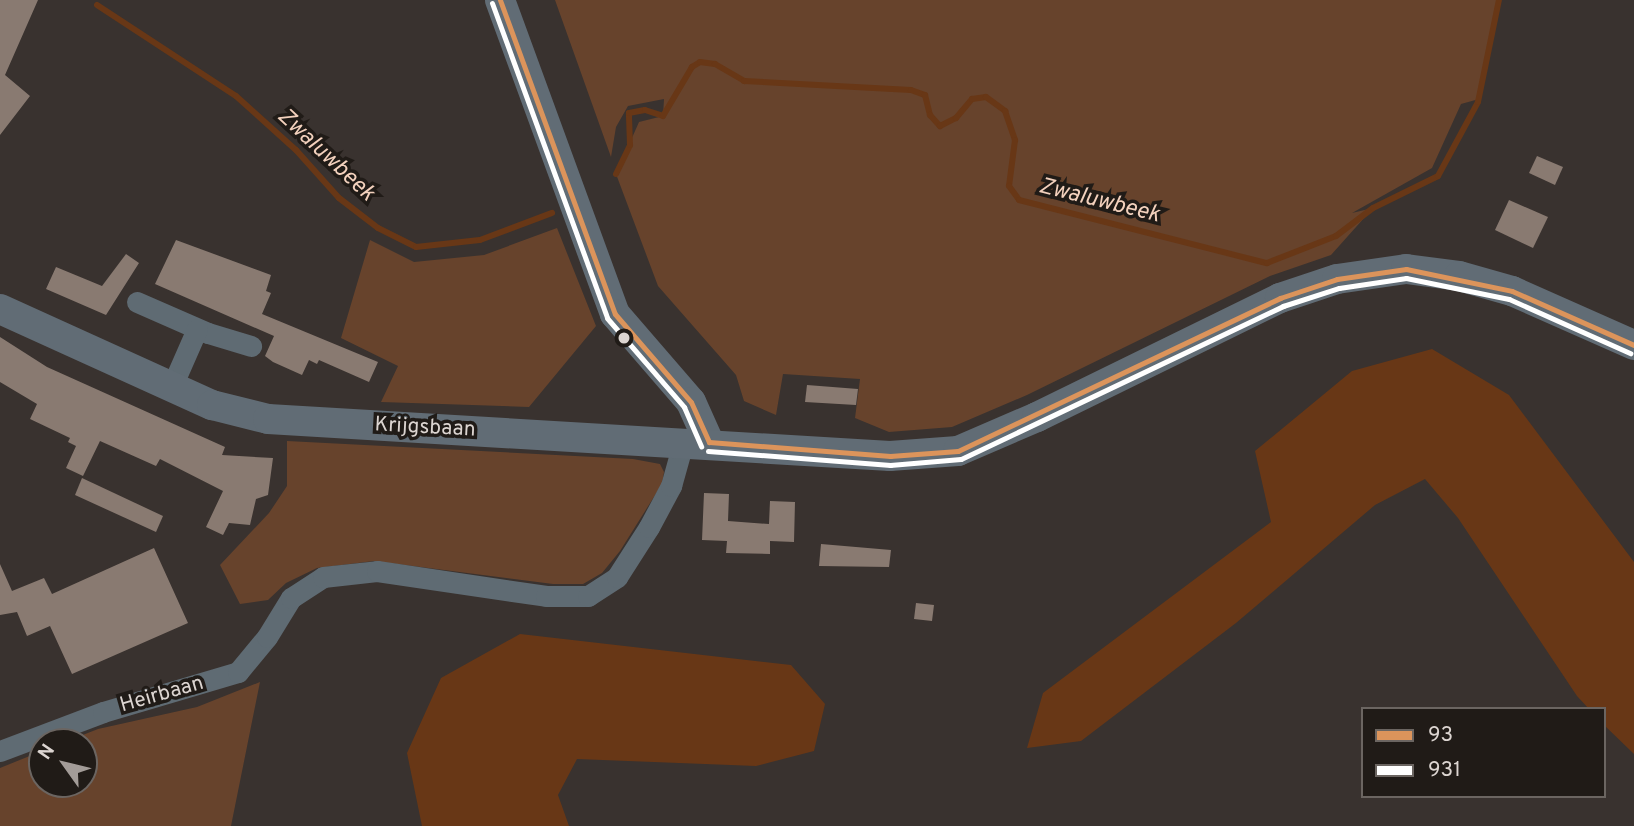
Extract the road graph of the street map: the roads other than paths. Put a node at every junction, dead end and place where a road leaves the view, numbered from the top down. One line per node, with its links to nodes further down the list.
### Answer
1 (500, 0): 8 (main road)
2 (137, 302): 4 (street)
3 (0, 309): 7 (main road, Krijgsbaan)
4 (197, 329): 6 (street); 7 (street)
5 (1634, 345): 8 (main road, Krijgsbaan)
6 (251, 346)
7 (172, 386): 8 (main road, Krijgsbaan)
8 (696, 443): 9 (street, Heirbaan)
9 (0, 751)

